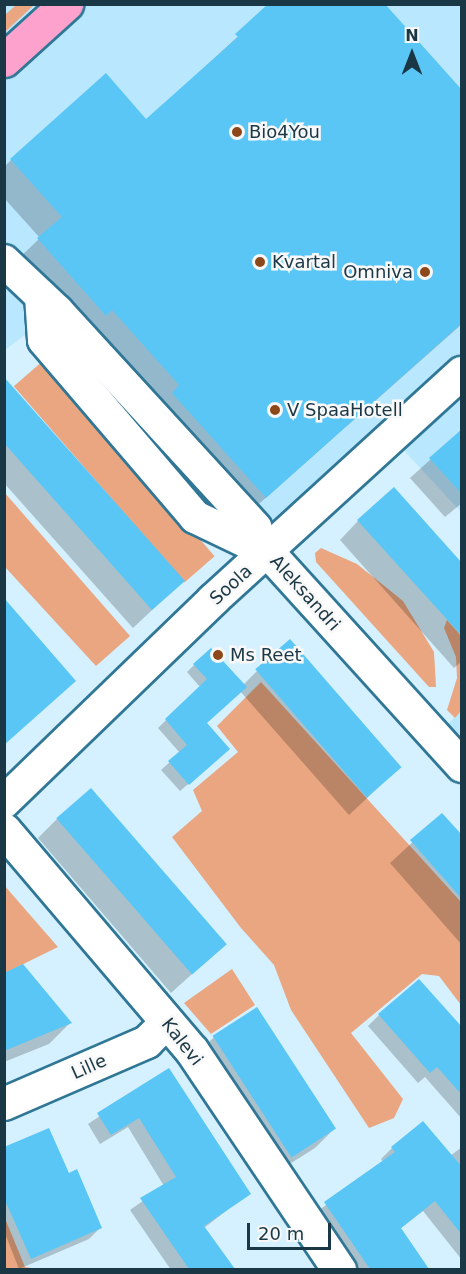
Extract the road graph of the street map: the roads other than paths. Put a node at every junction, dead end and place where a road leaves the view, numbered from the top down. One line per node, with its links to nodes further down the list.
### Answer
1 (66, 4): 2 (highway)
2 (4, 60)
3 (4, 261): 4 (street, Aleksandri)
4 (41, 296): 6 (street, Aleksandri); 6 (street, Aleksandri)
5 (462, 373): 6 (street, Soola)
6 (262, 540): 7 (street, Aleksandri); 8 (street, Soola)
7 (462, 766)
8 (4, 802)
9 (4, 830): 10 (street, Kalevi)
10 (167, 1022): 11 (street, Lille); 12 (street, Kalevi)
11 (4, 1104)
12 (339, 1269)

